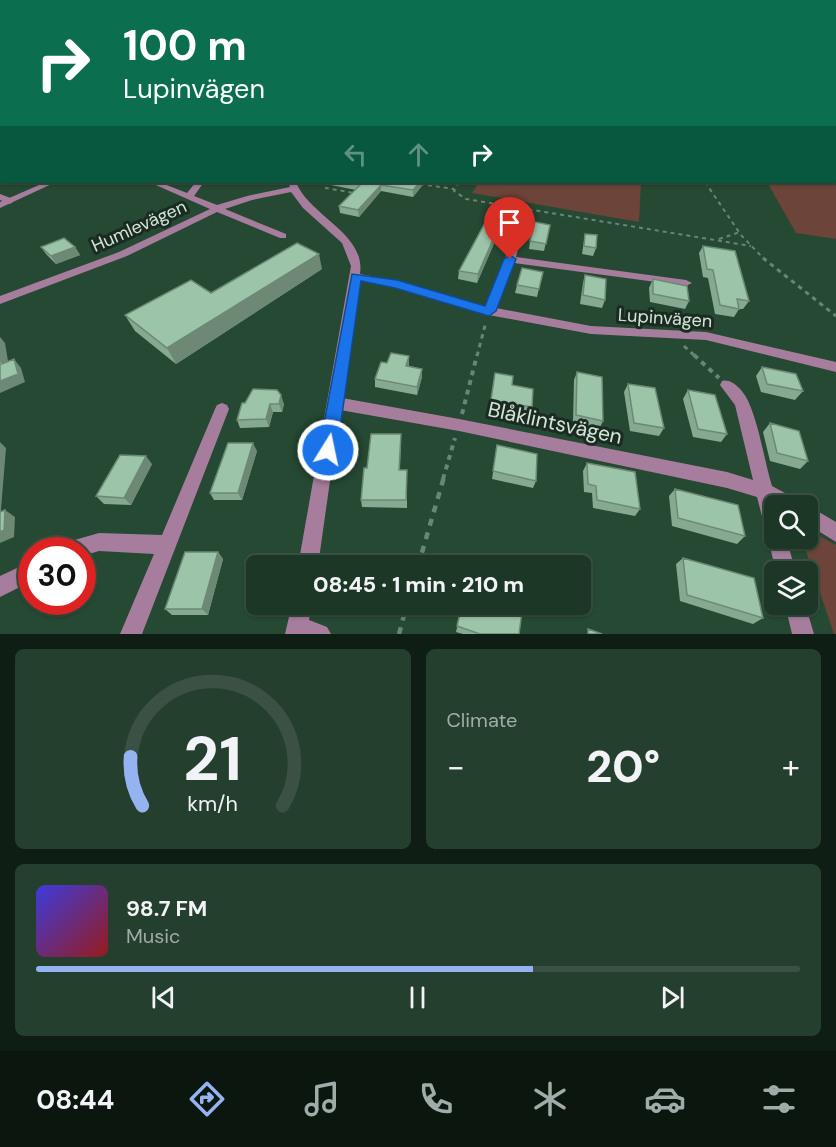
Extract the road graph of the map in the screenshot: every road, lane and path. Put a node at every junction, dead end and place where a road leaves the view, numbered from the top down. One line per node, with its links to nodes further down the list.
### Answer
1 (50, 183): 15 (street)
2 (155, 183): 13 (street)
3 (199, 183): 13 (street)
4 (332, 183): 11 (path)
5 (415, 183): 10 (path)
6 (458, 183): 10 (path)
7 (706, 183): 19 (path)
8 (293, 185): 17 (street, Humlevägen); 24 (street)
9 (361, 188): 11 (path)
10 (454, 189): 21 (path)
11 (355, 194): 14 (path)
12 (0, 197): 15 (street)
13 (189, 197): 17 (street)
14 (349, 200)
15 (10, 201): 16 (street)
16 (0, 205)
17 (218, 208): 20 (street); 26 (street, Humlevägen)
18 (518, 229): 23 (street)
19 (740, 232): 21 (path); 22 (path)
20 (283, 236)
21 (716, 240): 22 (path)
22 (751, 246): 28 (path)
23 (510, 259): 25 (street, Lupinvägen); 27 (street)
24 (356, 277): 27 (street, Lupinvägen); 32 (street)
25 (686, 283)
26 (0, 300)
27 (489, 311): 29 (street, Lupinvägen)
28 (836, 316)
29 (671, 334): 30 (street, Lupinvägen); 31 (path)
30 (836, 367)
31 (727, 385): 34 (street)
32 (336, 403): 34 (street, Blåklintsvägen); 41 (street)
33 (222, 410): 40 (street)
34 (764, 492): 35 (street); 36 (street, Blåklintsvägen)
35 (765, 495)
36 (770, 495)
37 (818, 521): 38 (street)
38 (836, 533)
39 (96, 543): 40 (street)
40 (168, 545): 48 (street)
41 (310, 555)
42 (18, 577): 43 (street)
43 (0, 587)
44 (300, 615): 47 (street)
45 (404, 615): 50 (path)
46 (798, 615): 51 (street)
47 (297, 631): 49 (street)
48 (131, 634)
49 (320, 634)
50 (399, 634)
51 (803, 634)

